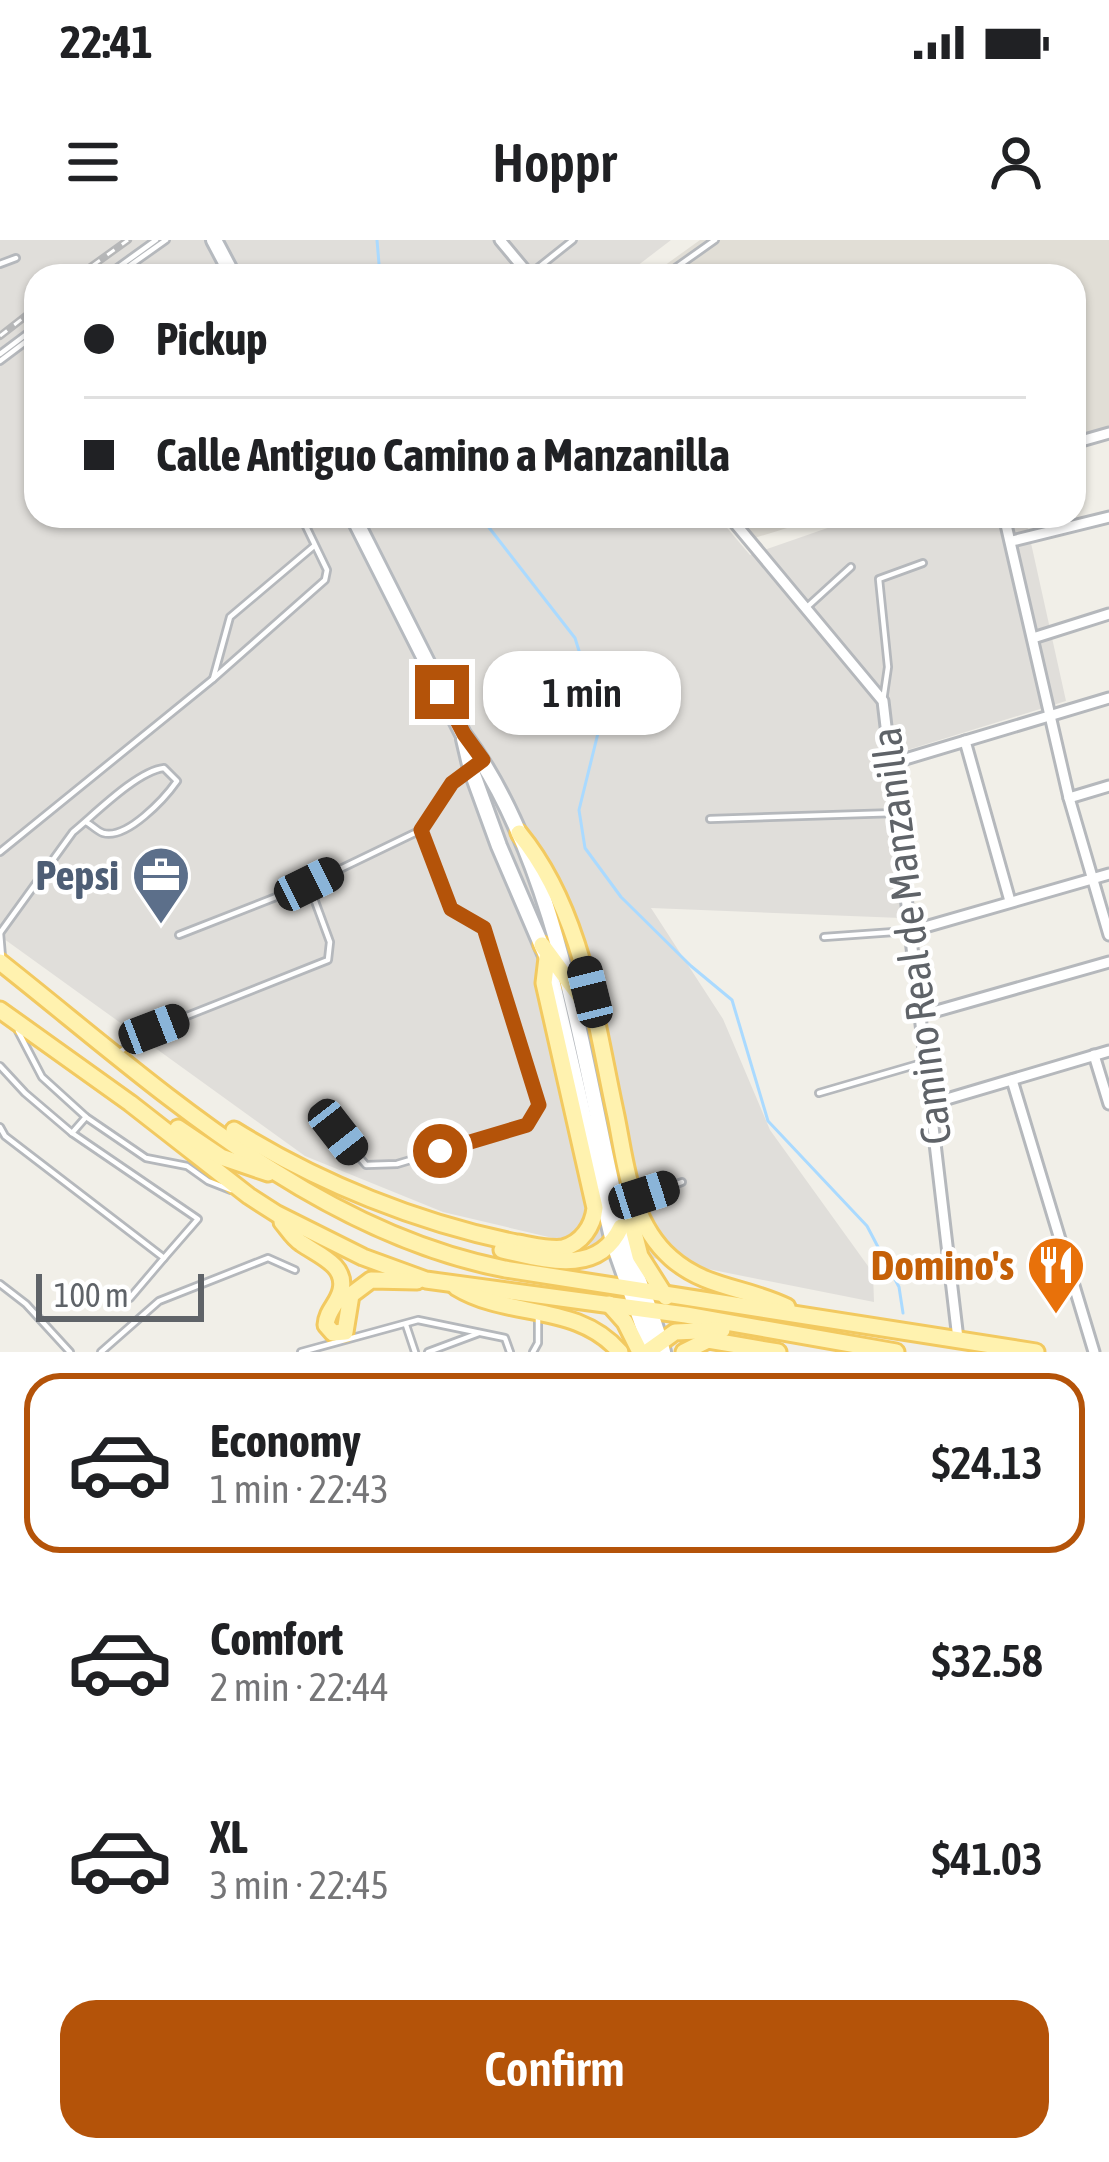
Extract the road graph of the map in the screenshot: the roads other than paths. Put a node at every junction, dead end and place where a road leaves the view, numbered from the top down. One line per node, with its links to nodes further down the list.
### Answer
1 (156, 240): 8 (lane)
2 (166, 240): 9 (lane)
3 (500, 240): 10 (street)
4 (573, 240): 11 (lane)
5 (715, 240): 12 (lane)
6 (16, 258): 7 (lane)
7 (0, 264)
8 (123, 264)
9 (132, 264)
10 (519, 264)
11 (544, 264)
12 (681, 264)
13 (307, 528): 19 (lane)
14 (359, 528): 31 (main road)
15 (739, 528): 22 (street, Camino Real de Manzanilla)
16 (1008, 528): 18 (street)
17 (1065, 528): 18 (street)
18 (1012, 541): 24 (street)
19 (316, 545): 25 (lane); 25 (lane)
20 (923, 563): 27 (lane)
21 (851, 567): 22 (lane)
22 (806, 608): 27 (street, Camino Real de Manzanilla)
23 (1109, 614): 24 (street)
24 (1033, 638): 28 (street)
25 (213, 679): 39 (lane)
26 (1109, 698): 28 (street)
27 (883, 701): 30 (street, Camino Real de Manzanilla)
28 (1048, 716): 29 (street); 33 (street)
29 (964, 741): 30 (street); 43 (street)
30 (892, 763): 34 (street, Camino Real de Manzanilla)
31 (477, 765): 37 (lane); 38 (main road); 49 (main road)
32 (1109, 786): 33 (street)
33 (1069, 798): 41 (street)
34 (898, 813): 35 (lane); 44 (street, Camino Real de Manzanilla)
35 (710, 819)
36 (86, 822): 36 (lane); 45 (lane)
37 (421, 830): 42 (lane); 68 (lane)
38 (519, 833): 52 (main road); 73 (main road)
39 (0, 852)
40 (1109, 874): 41 (street)
41 (1094, 878): 43 (street); 46 (street)
42 (309, 884): 47 (lane); 56 (lane)
43 (1010, 902): 44 (street)
44 (910, 931): 48 (lane); 54 (street, Camino Real de Manzanilla)
45 (0, 933): 51 (lane)
46 (1109, 934)
47 (179, 935)
48 (824, 937)
49 (544, 952): 52 (main road); 65 (main road); 75 (main road)
50 (1109, 962): 54 (street)
51 (1, 963): 56 (main road)
52 (564, 977): 75 (main road); 83 (main road)
53 (3, 1013): 62 (main road); 66 (lane)
54 (920, 1016): 58 (street, Camino Real de Manzanilla)
55 (1109, 1051): 57 (street)
56 (117, 1054): 65 (main road)
57 (1094, 1055): 60 (street); 64 (street)
58 (924, 1062): 61 (lane); 63 (street, Camino Real de Manzanilla)
59 (0, 1066): 69 (lane)
60 (1012, 1080): 63 (street); 108 (street)
61 (818, 1093)
62 (130, 1103): 70 (main road); 72 (main road)
63 (930, 1104): 92 (street, Camino Real de Manzanilla)
64 (1109, 1104)
65 (193, 1113): 70 (main road)
66 (86, 1117): 69 (lane); 72 (lane)
67 (0, 1127): 76 (lane)
68 (338, 1132)
69 (72, 1133): 76 (lane)
70 (288, 1179): 75 (main road); 79 (main road)
71 (682, 1182): 73 (lane)
72 (249, 1196): 74 (main road)
73 (634, 1199): 89 (main road)
74 (277, 1214): 78 (main road); 78 (main road)
75 (617, 1234): 82 (main road)
76 (164, 1258): 84 (lane)
77 (296, 1270): 95 (lane)
78 (426, 1280): 80 (main road)
79 (572, 1280): 82 (main road); 85 (main road)
80 (449, 1281): 85 (main road); 87 (main road)
81 (0, 1284): 94 (lane)
82 (634, 1289): 83 (main road); 86 (main road)
83 (664, 1294): 88 (main road); 89 (main road)
84 (130, 1298)
85 (609, 1304): 86 (main road); 93 (main road)
86 (642, 1310): 88 (main road); 93 (main road)
87 (538, 1311): 100 (lane); 101 (main road)
88 (686, 1315): 105 (main road)
89 (800, 1315): 92 (main road)
90 (406, 1325): 91 (lane); 96 (lane); 97 (lane)
91 (484, 1331): 98 (lane); 99 (lane)
92 (958, 1339): 107 (main road)
93 (652, 1349): 104 (main road)
94 (70, 1352)
95 (101, 1352)
96 (301, 1352)
97 (415, 1352)
98 (428, 1352)
99 (510, 1352)
100 (532, 1352)
101 (620, 1352)
102 (684, 1352): 103 (main road)
103 (778, 1352)
104 (849, 1352)
105 (896, 1352)
106 (989, 1352): 107 (main road)
107 (1035, 1352)
108 (1094, 1352)

